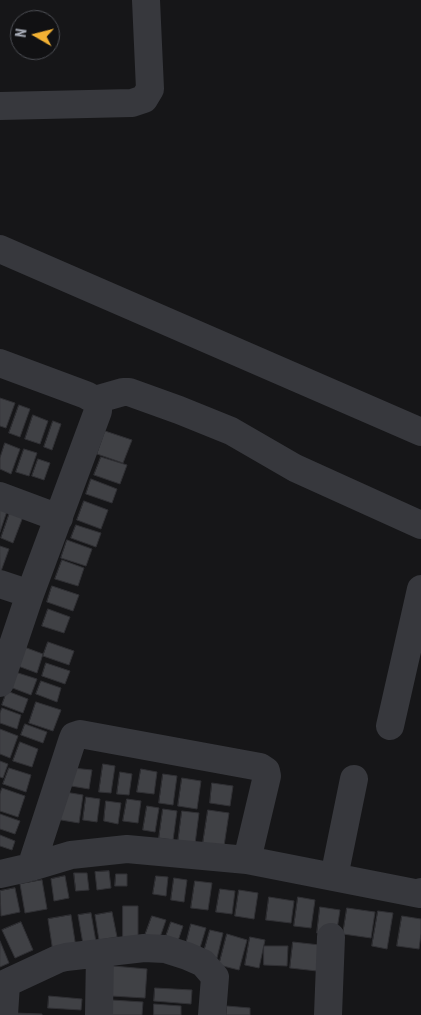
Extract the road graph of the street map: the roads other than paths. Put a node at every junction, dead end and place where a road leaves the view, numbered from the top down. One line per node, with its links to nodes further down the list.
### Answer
1 (146, 0): 2 (street)
2 (0, 106)
3 (0, 249): 6 (street)
4 (0, 363): 5 (street)
5 (96, 400): 8 (street); 9 (street)
6 (421, 432)
7 (0, 496): 8 (street)
8 (59, 518): 12 (street)
9 (421, 525)
10 (0, 584): 12 (street)
11 (421, 589): 14 (street)
12 (30, 594): 13 (street)
13 (0, 682)
14 (390, 726)
15 (354, 779): 19 (street)
16 (247, 860): 17 (street); 17 (street); 19 (street)
17 (31, 867): 18 (street)
18 (0, 874)
19 (334, 877): 20 (street)
20 (421, 893)
21 (332, 937): 27 (street)
22 (100, 953): 23 (street); 25 (street); 26 (street)
23 (3, 985): 24 (street)
24 (4, 1015)
25 (99, 1015)
26 (212, 1015)
27 (328, 1015)

